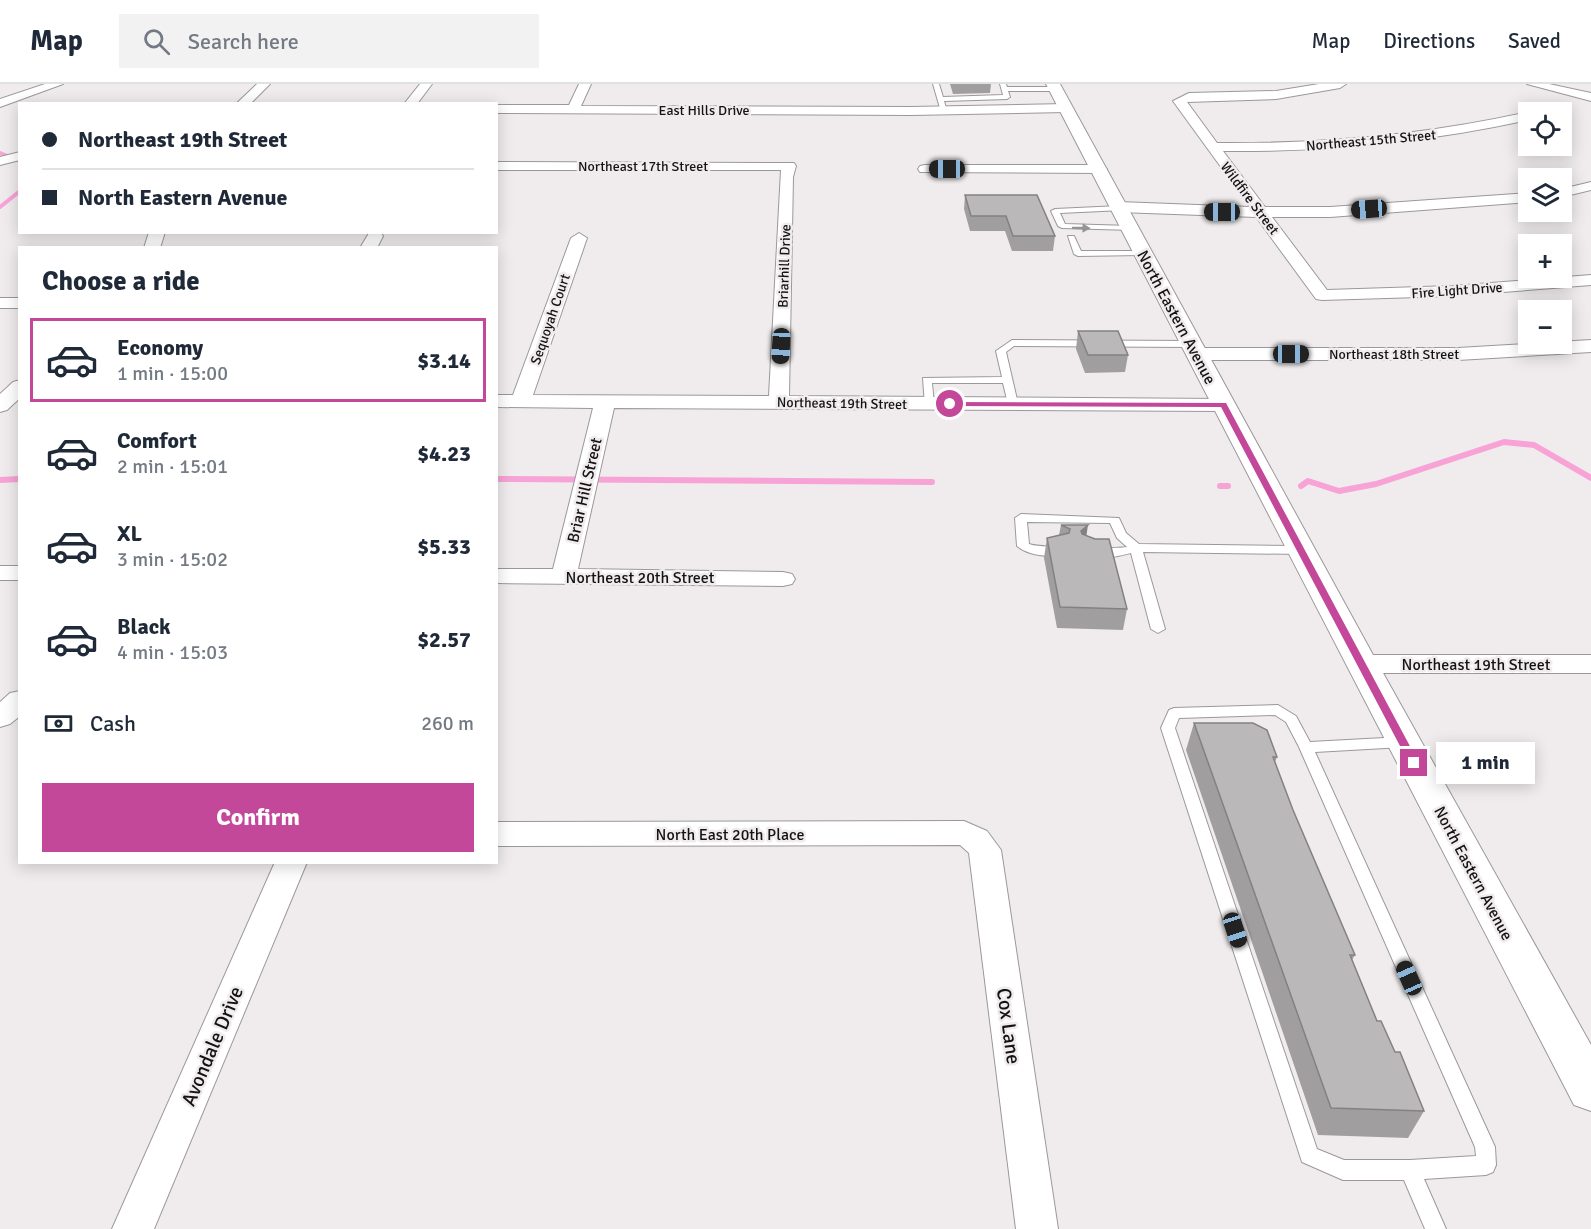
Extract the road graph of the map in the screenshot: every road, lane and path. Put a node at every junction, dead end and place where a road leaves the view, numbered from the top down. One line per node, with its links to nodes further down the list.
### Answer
1 (57, 84): 12 (street)
2 (264, 84): 14 (street)
3 (426, 84): 15 (street)
4 (585, 84): 20 (street)
5 (936, 84): 18 (lane)
6 (1340, 84): 23 (street, Wildfire Street)
7 (1533, 84): 10 (street)
8 (1004, 86): 9 (lane); 18 (lane)
9 (1054, 86): 21 (main road, North Eastern Avenue)
10 (1576, 94): 11 (street); 16 (street)
11 (1591, 97)
12 (17, 98): 13 (street); 17 (street)
13 (46, 102)
14 (244, 102)
15 (412, 102)
16 (1561, 102)
17 (0, 103)
18 (943, 107): 20 (street, East Hills Drive); 21 (street, East Hills Drive)
19 (498, 109): 20 (street, East Hills Drive)
20 (573, 110)
21 (1068, 111): 29 (main road, North Eastern Avenue)
22 (1518, 118): 23 (street, Northeast 15th Street)
23 (1212, 147): 33 (street, Wildfire Street)
24 (18, 156): 25 (street)
25 (0, 161)
26 (498, 166): 27 (street, Northeast 17th Street)
27 (789, 166): 48 (street, Briarhill Drive)
28 (925, 169): 29 (street)
29 (1100, 169): 34 (main road, North Eastern Avenue)
30 (1591, 186): 31 (street)
31 (1572, 191)
32 (1518, 198): 33 (street)
33 (1260, 212): 34 (street); 39 (street, Wildfire Street)
34 (1124, 215): 34 (lane, one-way to 34); 37 (main road, North Eastern Avenue)
35 (579, 238): 46 (street, Sequoyah Court)
36 (1071, 238): 37 (lane)
37 (1143, 253): 43 (main road, North Eastern Avenue)
38 (1591, 280): 39 (street, Fire Light Drive)
39 (1322, 295)
40 (0, 303): 41 (street)
41 (18, 303)
42 (1591, 345): 43 (street, Northeast 18th Street)
43 (1193, 349): 44 (lane); 51 (main road, North Eastern Avenue)
44 (1007, 380): 49 (lane); 50 (lane)
45 (498, 401): 46 (street, Northeast 19th Street)
46 (521, 401): 47 (street, Northeast 19th Street)
47 (605, 402): 48 (street, Northeast 19th Street); 59 (street, Briar Hill Street)
48 (779, 402): 49 (street, Northeast 19th Street)
49 (929, 404): 50 (street, Northeast 19th Street)
50 (1013, 404): 51 (street, Northeast 19th Street)
51 (1223, 405): 53 (main road, North Eastern Avenue)
52 (1136, 548): 53 (lane); 54 (lane); 55 (lane); 61 (lane)
53 (1300, 550): 62 (main road, North Eastern Avenue)
54 (1059, 552)
55 (1086, 552)
56 (0, 573): 57 (street)
57 (18, 573)
58 (498, 576): 59 (street, Northeast 20th Street)
59 (564, 577): 60 (street, Northeast 20th Street)
60 (783, 579)
61 (1158, 629)
62 (1361, 664): 63 (street, Northeast 19th Street); 66 (main road, North Eastern Avenue)
63 (1591, 664)
64 (18, 702): 65 (street)
65 (0, 717)
66 (1403, 742): 67 (lane); 71 (main road, North Eastern Avenue)
67 (1306, 747): 72 (lane); 72 (lane)
68 (964, 833): 69 (street, North East 20th Place); 74 (street, Cox Lane)
69 (498, 834)
70 (290, 864): 73 (street, Avondale Drive)
71 (1591, 1090)
72 (1410, 1170): 75 (lane)
73 (133, 1229)
74 (1037, 1229)
75 (1436, 1229)

